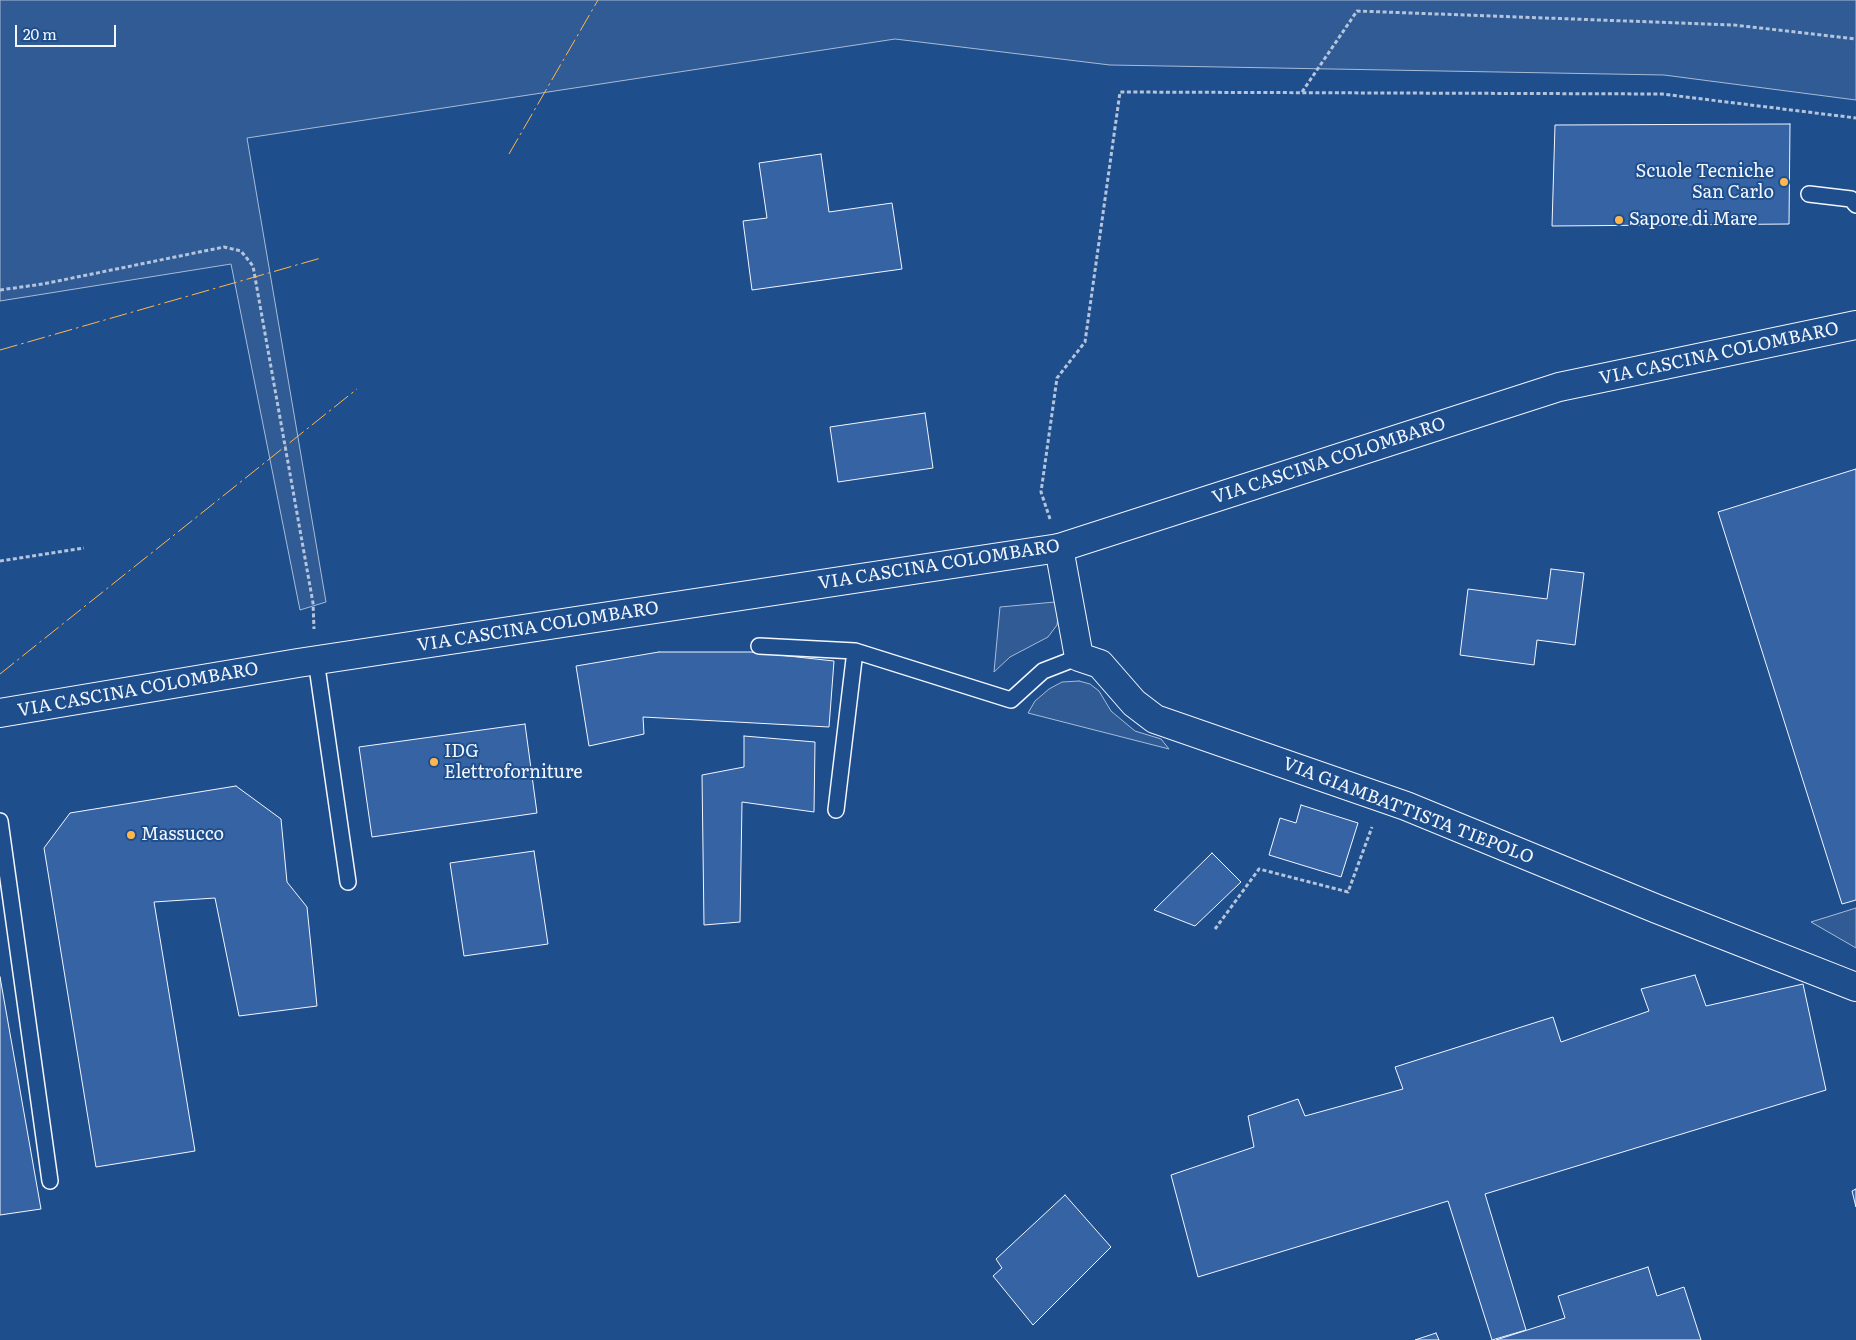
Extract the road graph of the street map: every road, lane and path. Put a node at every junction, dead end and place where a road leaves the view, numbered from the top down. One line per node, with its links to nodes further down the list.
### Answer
1 (1856, 38): 2 (path)
2 (1301, 93): 3 (path); 9 (path)
3 (1856, 118)
4 (1809, 194): 5 (lane)
5 (1856, 205)
6 (0, 290): 14 (path)
7 (1856, 325): 9 (main road, VIA CASCINA COLOMBARO)
8 (84, 548): 10 (path)
9 (1060, 548): 13 (main road); 14 (main road, VIA CASCINA COLOMBARO)
10 (0, 561)
11 (759, 646): 12 (lane)
12 (855, 651): 13 (lane); 17 (lane)
13 (1079, 657): 16 (main road, VIA GIAMBATTISTA TIEPOLO)
14 (316, 660): 15 (main road, VIA CASCINA COLOMBARO); 19 (lane)
15 (0, 713)
16 (1383, 798): 20 (path); 21 (main road, VIA GIAMBATTISTA TIEPOLO)
17 (836, 810)
18 (0, 821): 22 (lane)
19 (348, 882)
20 (1216, 929)
21 (1856, 987)
22 (50, 1181)

